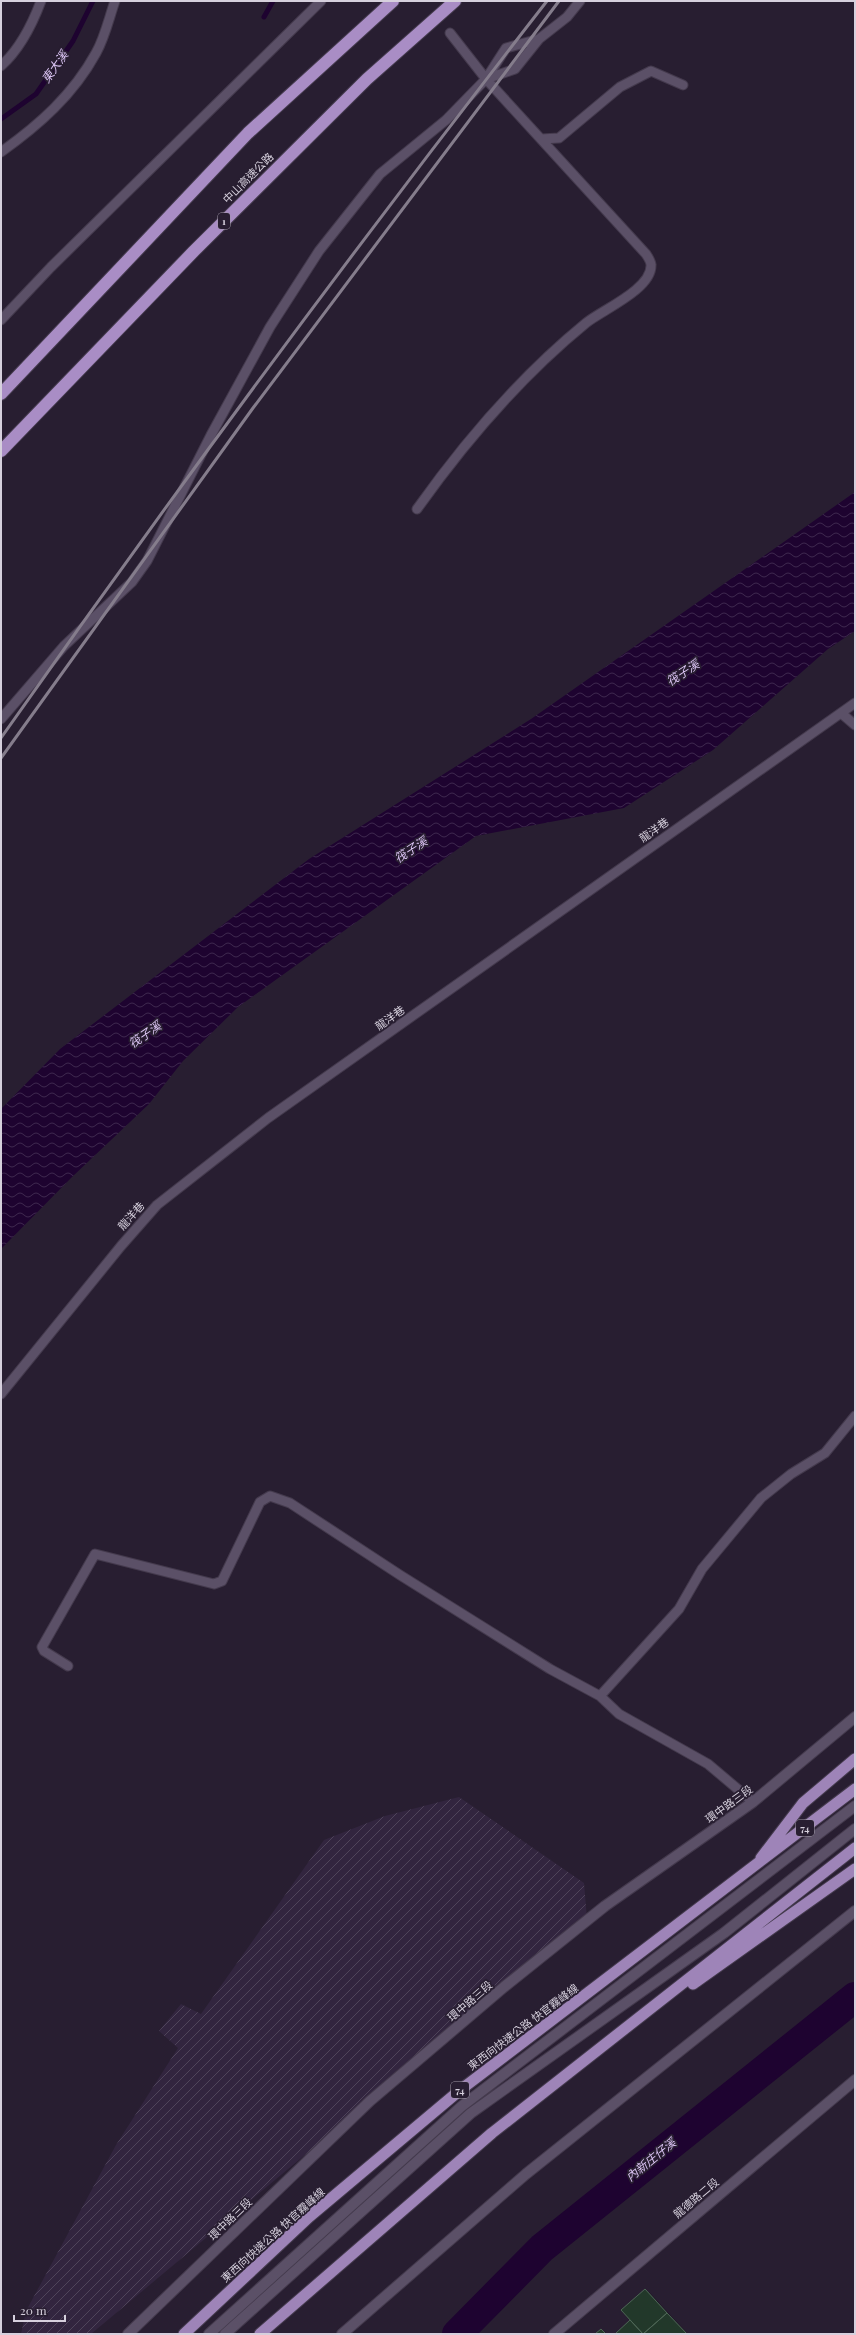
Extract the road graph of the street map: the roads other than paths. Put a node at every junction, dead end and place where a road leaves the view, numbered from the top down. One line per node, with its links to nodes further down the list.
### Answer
1 (41, 1): 9 (lane)
2 (115, 1): 13 (lane)
3 (321, 1): 14 (lane)
4 (393, 1): 15 (highway)
5 (455, 1): 16 (highway, 中山高速公路 / 1)
6 (580, 1): 8 (lane)
7 (450, 33): 10 (lane)
8 (540, 38): 10 (lane); 10 (lane)
9 (1, 66)
10 (486, 79): 12 (lane); 20 (lane)
11 (683, 84): 12 (lane)
12 (541, 139): 17 (lane)
13 (1, 152)
14 (1, 320)
15 (1, 394)
16 (1, 451)
17 (417, 509)
18 (855, 703): 19 (lane, 龍洋巷)
19 (841, 713): 21 (lane); 22 (lane, 龍洋巷)
20 (1, 719)
21 (855, 725)
22 (1, 1394)
23 (855, 1416): 25 (lane)
24 (68, 1666): 25 (lane)
25 (600, 1696): 29 (lane)
26 (855, 1717): 29 (street, 環中路三段)
27 (855, 1759): 33 (highway)
28 (855, 1789): 33 (highway, 東西向快速公路 快官霧峰線 / 74)
29 (753, 1802): 38 (street, 環中路三段)
30 (855, 1806): 40 (street)
31 (855, 1830): 41 (street)
32 (855, 1848): 36 (highway)
33 (755, 1868): 39 (highway, 東西向快速公路 快官霧峰線 / 74)
34 (855, 1870): 36 (highway)
35 (855, 1911): 43 (street)
36 (587, 2059): 42 (highway)
37 (855, 2080): 44 (street, 龍德路二段)
38 (128, 2334)
39 (184, 2334)
40 (209, 2334)
41 (225, 2334)
42 (260, 2334)
43 (342, 2334)
44 (554, 2334)

